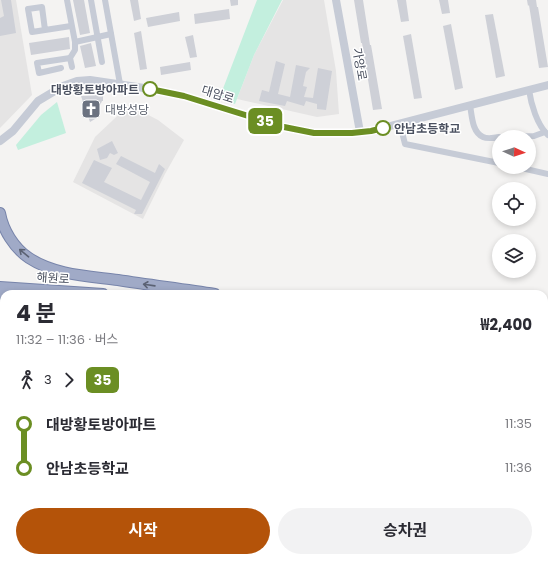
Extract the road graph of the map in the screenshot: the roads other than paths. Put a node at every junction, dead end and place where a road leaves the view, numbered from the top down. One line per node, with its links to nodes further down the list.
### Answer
1 (66, 0): 5 (street)
2 (91, 0): 8 (street)
3 (105, 0): 7 (street)
4 (336, 0): 19 (street, 가양로)
5 (71, 26): 6 (street); 9 (street)
6 (45, 30)
7 (111, 34): 8 (street); 14 (street)
8 (98, 37): 9 (street); 11 (street)
9 (74, 42): 10 (street)
10 (70, 58): 12 (street); 13 (street)
11 (102, 62)
12 (72, 67)
13 (61, 68)
14 (120, 84): 19 (street, 대암로); 23 (street, 대암로)
15 (548, 85): 16 (street, 대암로)
16 (529, 90): 17 (street, 대암로); 20 (street)
17 (470, 105): 18 (street, 대암로); 22 (street)
18 (400, 124): 19 (street, 대암로); 24 (street)
19 (360, 132)
20 (546, 133): 21 (street)
21 (536, 136)
22 (492, 137)
23 (0, 141)
24 (492, 162)
25 (536, 171): 26 (street)
26 (548, 174)
27 (0, 213): 28 (highway, one-way to 27)
28 (187, 290)

